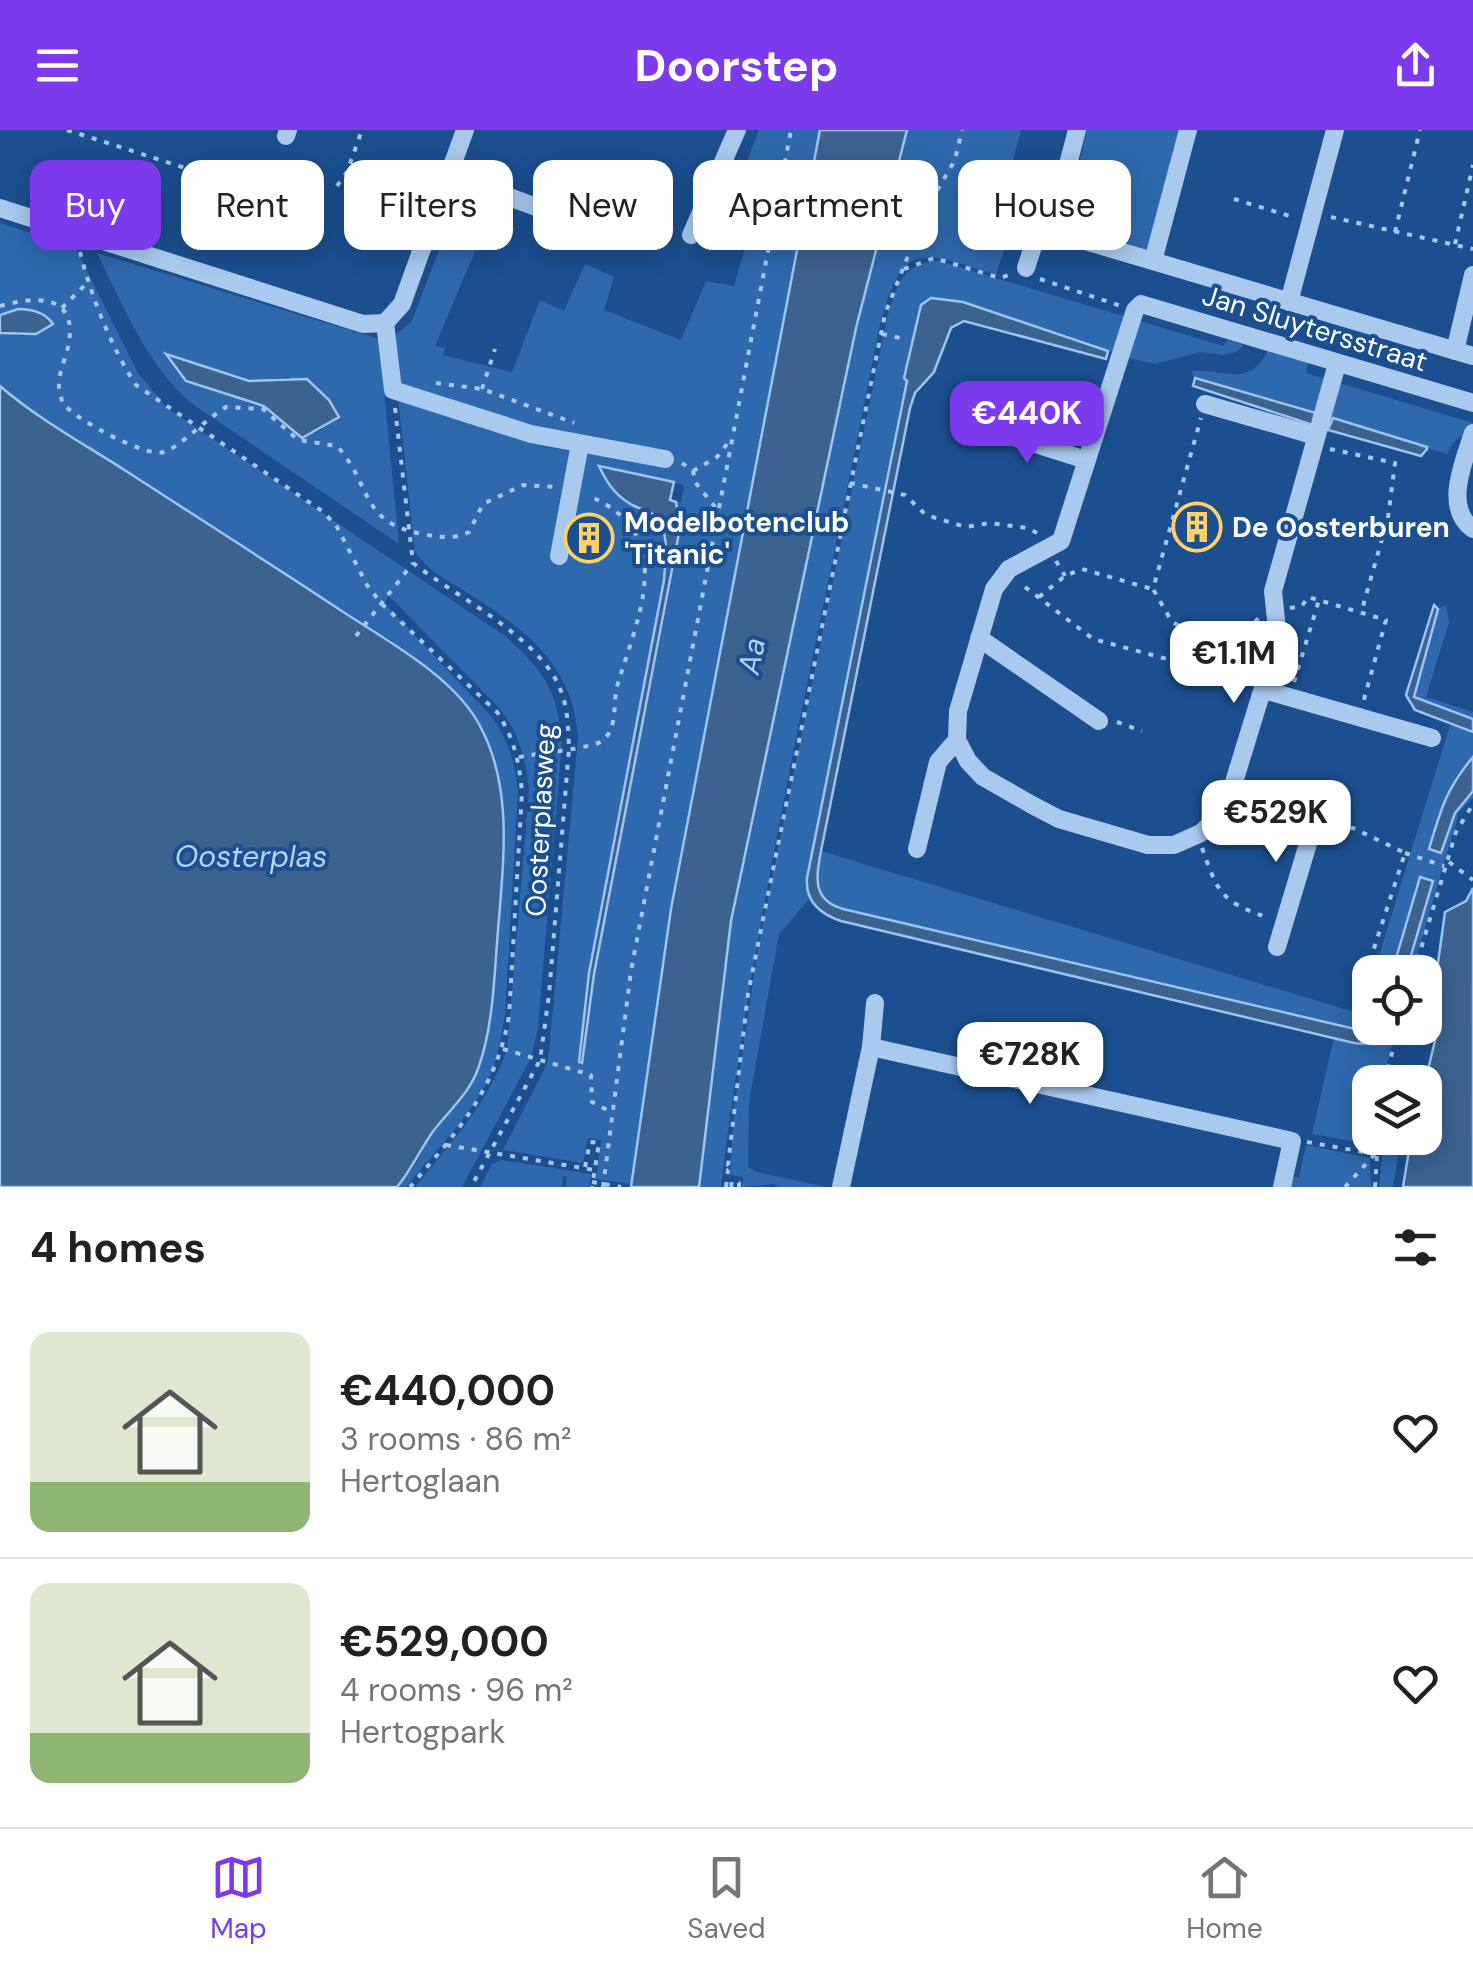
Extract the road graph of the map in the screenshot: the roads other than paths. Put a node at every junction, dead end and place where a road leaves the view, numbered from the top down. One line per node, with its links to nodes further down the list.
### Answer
1 (465, 130): 6 (street)
2 (736, 130): 9 (street)
3 (1077, 130): 7 (street)
4 (1188, 130): 13 (street)
5 (1336, 130): 16 (street)
6 (454, 160)
7 (1069, 160)
8 (0, 208): 17 (street)
9 (690, 235)
10 (421, 250): 17 (street)
11 (1030, 250): 14 (street)
12 (1114, 250): 13 (street, Jan Sluytersstraat)
13 (1153, 261): 16 (street, Jan Sluytersstraat)
14 (1021, 270)
15 (1473, 275): 18 (street)
16 (1288, 302): 18 (street, Jan Sluytersstraat)
17 (385, 323): 25 (street)
18 (1464, 354)
19 (1337, 364): 20 (street, Jan Sluytersstraat); 24 (street); 27 (street, Jan Sluytersstraat)
20 (1473, 403)
21 (1205, 404): 24 (street)
22 (982, 427): 27 (street)
23 (1473, 433): 28 (street)
24 (1314, 441): 31 (street)
25 (580, 444): 26 (street); 29 (street)
26 (664, 459)
27 (1086, 460): 30 (street)
28 (1473, 529)
29 (559, 556)
30 (979, 638): 32 (street); 34 (street)
31 (1264, 690): 33 (street); 35 (street)
32 (1100, 721)
33 (1432, 738)
34 (957, 740): 35 (street); 36 (street)
35 (1226, 808): 37 (street)
36 (917, 849)
37 (1276, 947)
38 (876, 1003): 39 (street)
39 (871, 1048): 40 (street); 41 (street)
40 (841, 1187)
41 (1282, 1187)

